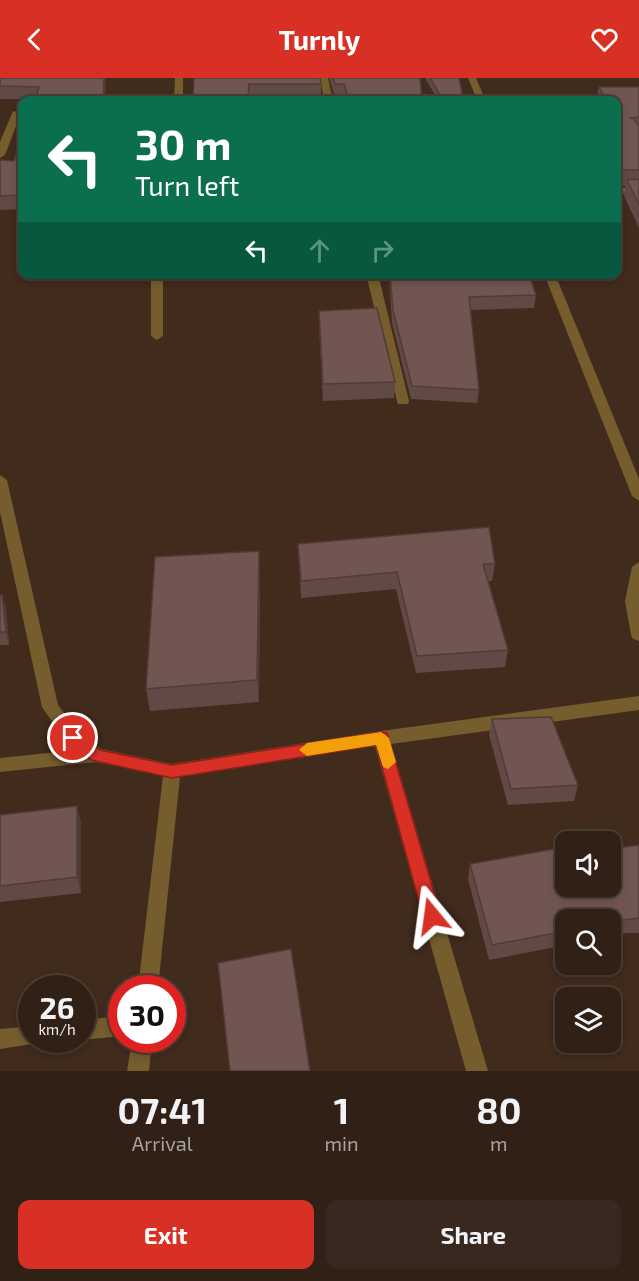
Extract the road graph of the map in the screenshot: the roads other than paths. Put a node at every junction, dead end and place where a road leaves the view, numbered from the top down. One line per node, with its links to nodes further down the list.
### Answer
1 (179, 78): 4 (street)
2 (324, 78): 5 (street)
3 (472, 78): 6 (street)
4 (178, 96)
5 (328, 96)
6 (479, 96)
7 (621, 97): 8 (street)
8 (639, 97)
9 (15, 113): 10 (street)
10 (0, 155)
11 (639, 190): 12 (street)
12 (621, 191)
13 (157, 279): 16 (street)
14 (373, 279): 17 (street)
15 (551, 279): 19 (street)
16 (157, 336)
17 (404, 401)
18 (0, 480): 24 (street)
19 (639, 496)
20 (639, 567): 21 (street)
21 (639, 634)
22 (639, 703): 23 (street)
23 (381, 738): 26 (street); 32 (street)
24 (96, 755): 25 (street); 26 (street)
25 (0, 765)
26 (172, 771): 27 (street)
27 (149, 975)
28 (18, 1037): 29 (street)
29 (0, 1039)
30 (140, 1053): 31 (street)
31 (138, 1071)
32 (477, 1071)

